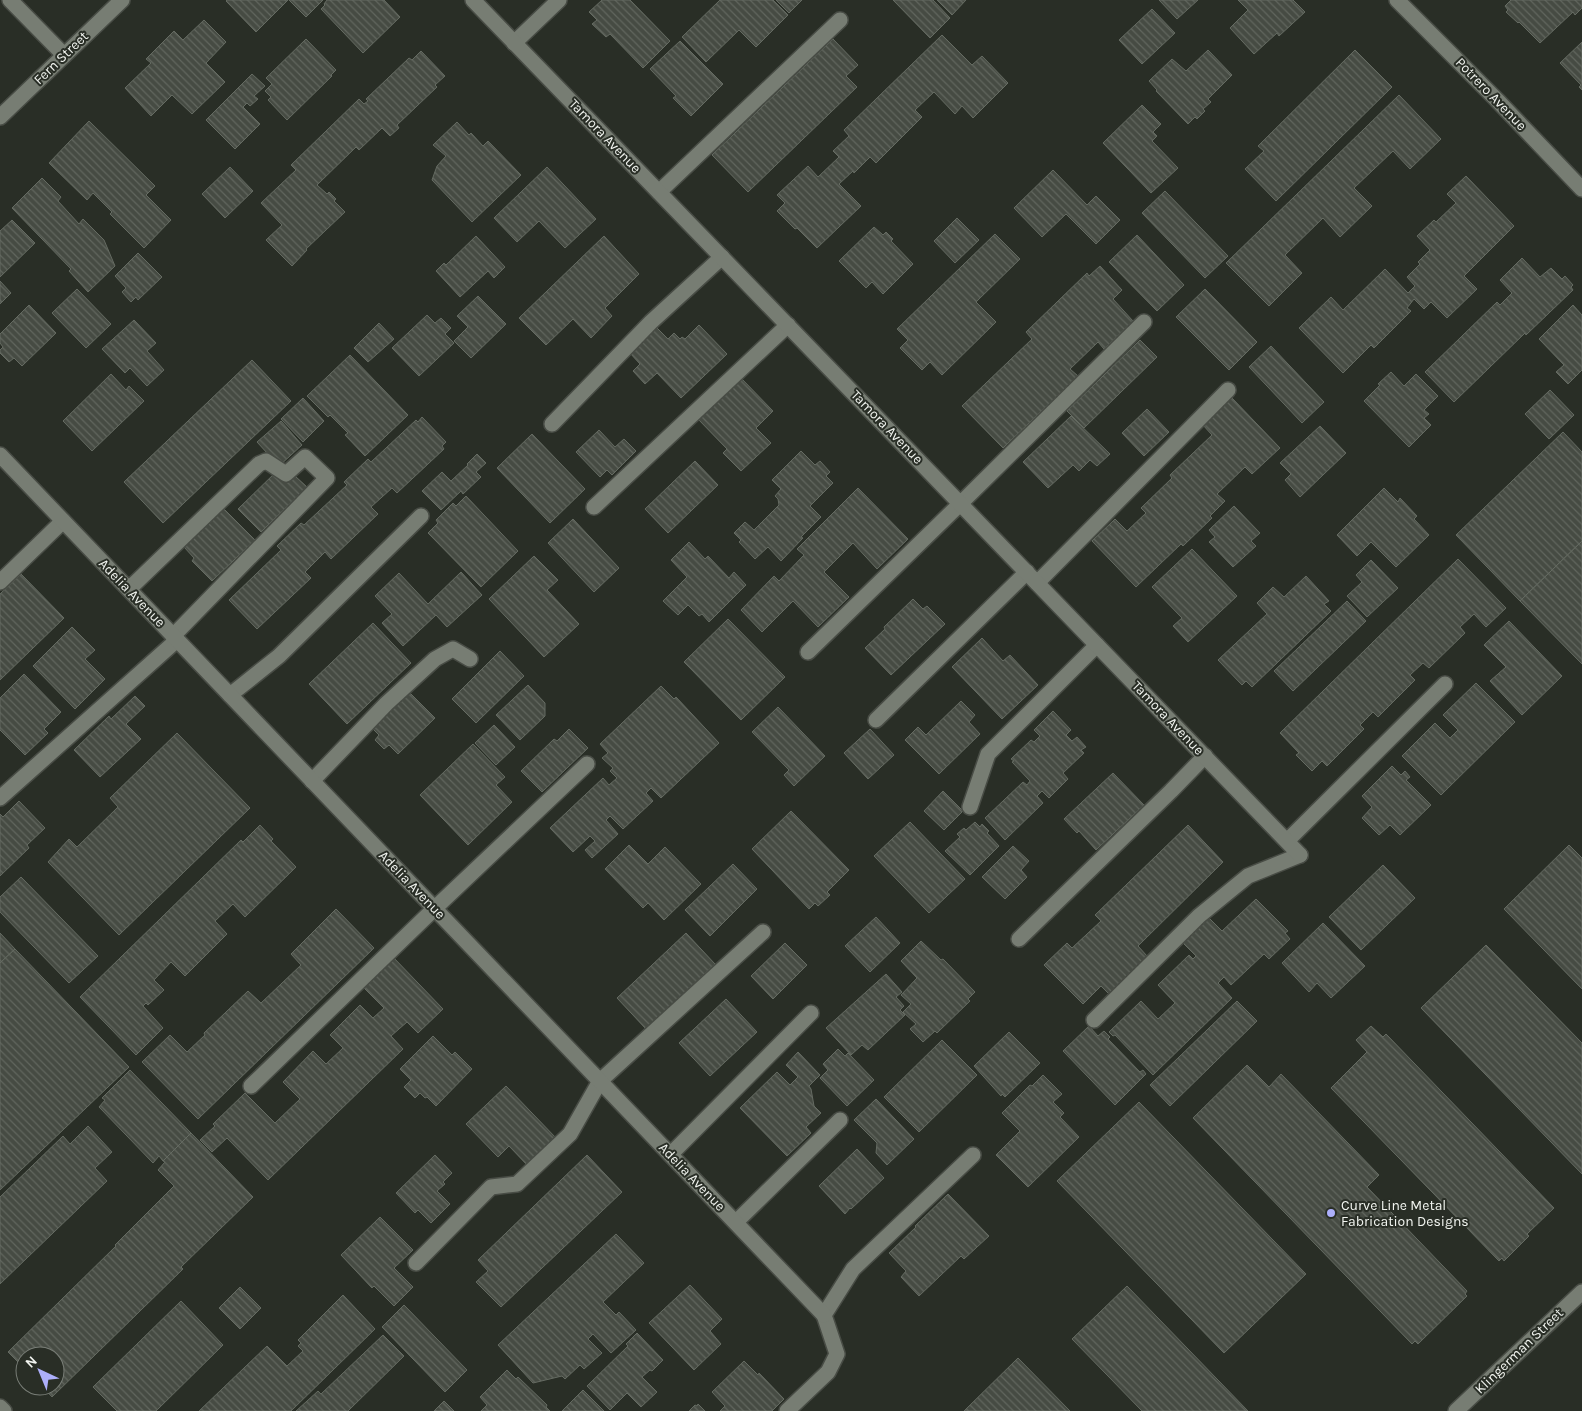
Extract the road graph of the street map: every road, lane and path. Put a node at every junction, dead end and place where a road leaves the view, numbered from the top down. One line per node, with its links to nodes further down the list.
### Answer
1 (10, 0): 8 (street)
2 (122, 0): 8 (street, Fern Street)
3 (473, 0): 7 (street, Tamora Avenue)
4 (559, 0): 7 (street)
5 (1397, 0): 10 (street, Potrero Avenue)
6 (840, 20): 11 (street)
7 (514, 42): 11 (street, Tamora Avenue)
8 (64, 55): 9 (street, Fern Street)
9 (0, 117)
10 (1582, 189)
11 (659, 192): 12 (street, Tamora Avenue)
12 (722, 256): 14 (street, Tamora Avenue); 16 (street)
13 (1144, 322): 18 (street)
14 (788, 325): 18 (street, Tamora Avenue); 19 (street)
15 (1228, 390): 22 (street)
16 (552, 424)
17 (0, 455): 21 (street, Adelia Avenue)
18 (960, 504): 22 (street, Tamora Avenue); 27 (street)
19 (594, 507)
20 (421, 516): 30 (street)
21 (63, 521): 23 (street); 24 (street, Adelia Avenue)
22 (1032, 577): 26 (street, Tamora Avenue); 31 (street)
23 (0, 582)
24 (129, 589): 25 (street, Adelia Avenue); 25 (street)
25 (175, 638): 30 (street, Adelia Avenue); 35 (street)
26 (1097, 645): 32 (street, Tamora Avenue); 36 (street)
27 (808, 652)
28 (470, 660): 34 (street)
29 (1445, 684): 37 (street)
30 (230, 695): 34 (street, Adelia Avenue)
31 (876, 720)
32 (1205, 756): 37 (street, Tamora Avenue); 40 (street)
33 (588, 764): 38 (street)
34 (312, 780): 38 (street, Adelia Avenue)
35 (0, 798)
36 (970, 807)
37 (1287, 841): 42 (street, Tamora Avenue)
38 (434, 908): 43 (street, Adelia Avenue); 44 (street)
39 (763, 932): 43 (street)
40 (1019, 939)
41 (811, 1013): 46 (street)
42 (1094, 1020)
43 (600, 1081): 46 (street, Adelia Avenue); 49 (street)
44 (251, 1086)
45 (840, 1120): 48 (street)
46 (671, 1154): 48 (street, Adelia Avenue)
47 (972, 1155): 51 (street)
48 (736, 1222): 51 (street, Adelia Avenue)
49 (416, 1263)
50 (1579, 1299): 55 (street, Klingerman Street)
51 (824, 1315): 54 (street)
52 (0, 1407): 53 (street)
53 (4, 1411)
54 (787, 1411)
55 (1456, 1411)

